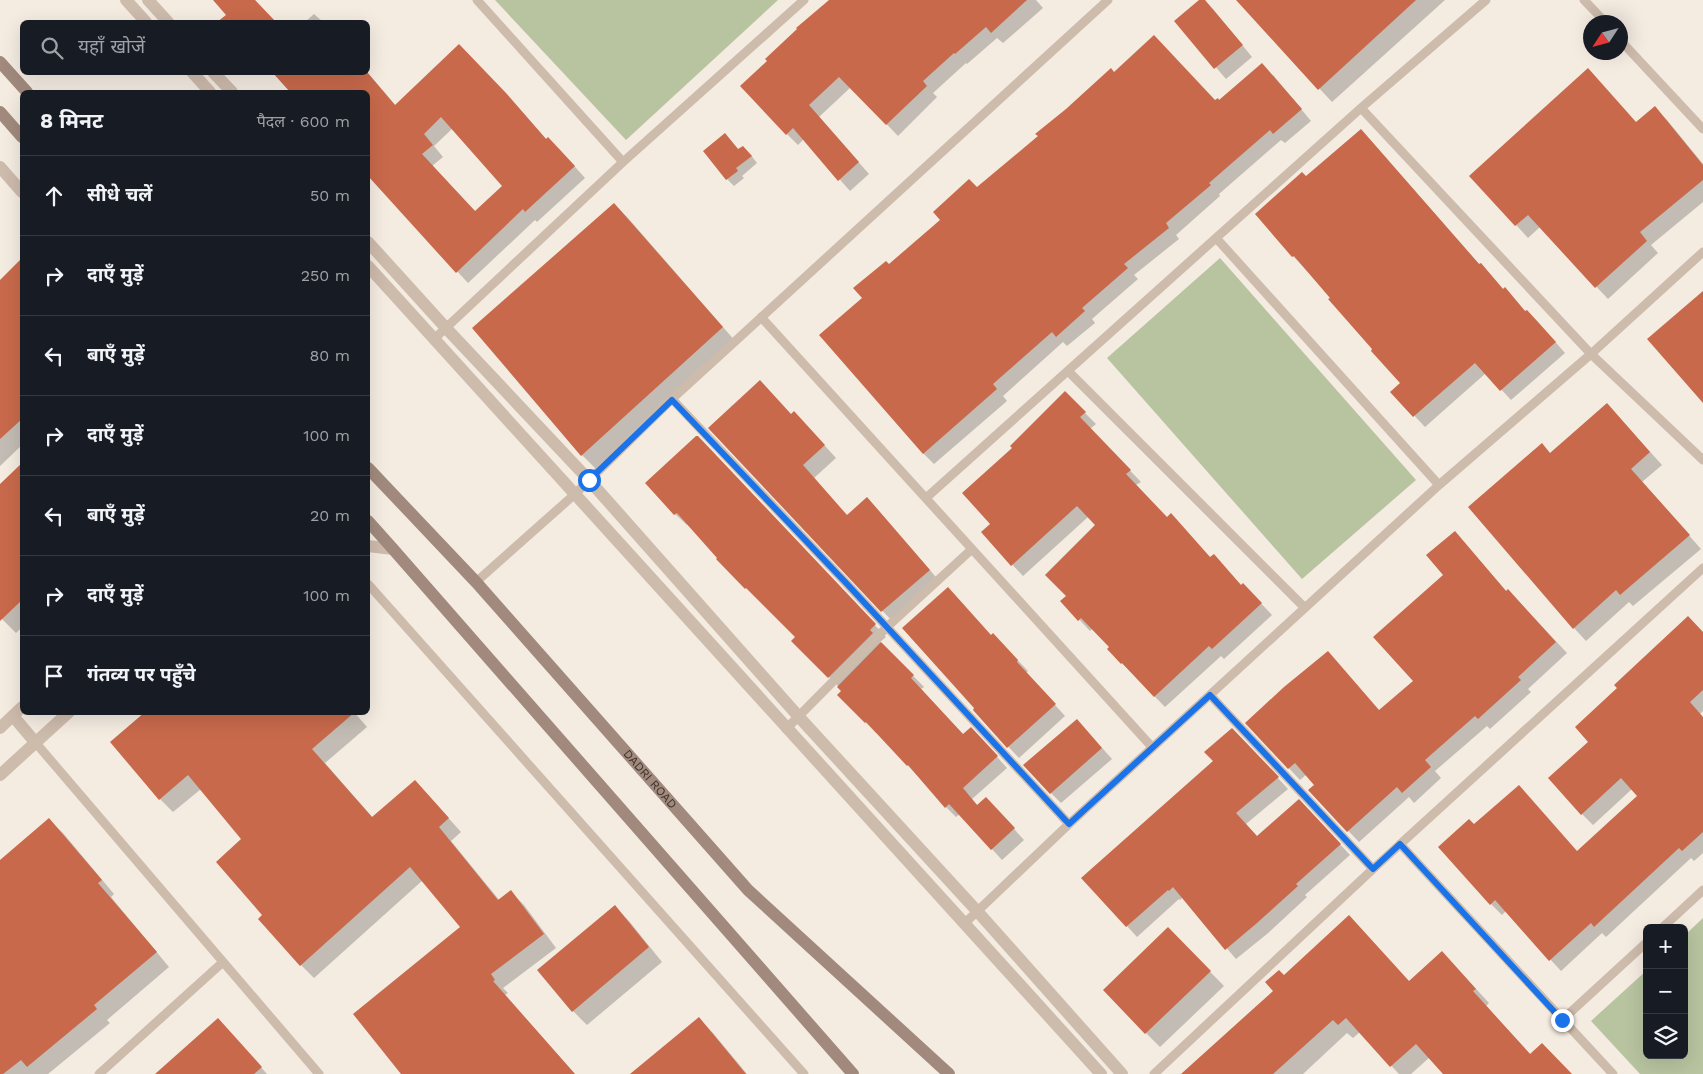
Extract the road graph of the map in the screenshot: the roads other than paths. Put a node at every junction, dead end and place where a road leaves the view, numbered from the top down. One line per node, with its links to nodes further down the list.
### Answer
1 (126, 0): 9 (street)
2 (148, 0): 10 (street)
3 (477, 0): 22 (lane)
4 (804, 0): 22 (lane)
5 (1108, 0): 29 (lane)
6 (1486, 0): 18 (lane)
7 (1584, 0): 8 (lane)
8 (1598, 15)
9 (144, 20)
10 (166, 20)
11 (1628, 49): 20 (lane)
12 (0, 62): 15 (main road)
13 (195, 75): 16 (street)
14 (217, 75): 17 (street)
15 (25, 90)
16 (208, 90)
17 (230, 90)
18 (1362, 108): 25 (lane); 32 (lane)
19 (0, 112): 21 (main road)
20 (1703, 130)
21 (20, 135)
22 (622, 162): 30 (lane)
23 (0, 167): 24 (street)
24 (20, 190)
25 (1217, 239): 33 (lane); 38 (lane)
26 (370, 244): 30 (street)
27 (1703, 252): 32 (lane)
28 (370, 268): 31 (street)
29 (761, 317): 34 (lane); 40 (lane)
30 (446, 328): 31 (lane); 37 (street)
31 (434, 339): 39 (street)
32 (1591, 354): 35 (lane); 38 (lane)
33 (1068, 371): 40 (lane); 48 (lane)
34 (672, 400): 37 (lane); 49 (lane)
35 (1703, 460)
36 (370, 470): 46 (main road, DADRI ROAD)
37 (589, 480): 39 (lane); 54 (street)
38 (1438, 486): 48 (lane)
39 (574, 494): 46 (lane); 56 (street)
40 (926, 498): 44 (lane)
41 (370, 523): 43 (main road)
42 (370, 546): 43 (street)
43 (393, 549): 71 (main road)
44 (972, 549): 49 (lane); 58 (lane)
45 (1703, 568): 61 (lane)
46 (476, 582): 70 (main road, DADRI ROAD)
47 (370, 586): 74 (lane)
48 (1305, 608): 50 (lane)
49 (887, 627): 54 (lane); 60 (lane)
50 (1210, 695): 58 (lane); 62 (lane)
51 (20, 709): 53 (street)
52 (66, 715): 57 (street)
53 (13, 716): 55 (street); 57 (street)
54 (799, 717): 56 (lane); 64 (street)
55 (0, 728)
56 (786, 729): 65 (street)
57 (35, 742): 59 (street); 68 (lane)
58 (1152, 747): 60 (lane)
59 (0, 774)
60 (1069, 824): 64 (lane)
61 (1400, 844): 62 (lane); 69 (lane)
62 (1373, 869): 81 (lane)
63 (1703, 890): 66 (lane)
64 (977, 911): 65 (lane); 80 (street)
65 (965, 923): 79 (street)
66 (1666, 924)
67 (1643, 946): 69 (lane)
68 (223, 962): 72 (lane); 73 (lane)
69 (1562, 1020): 82 (lane)
70 (916, 1043): 77 (main road); 78 (main road, DADRI ROAD)
71 (831, 1047): 75 (main road); 76 (main road)
72 (99, 1074)
73 (319, 1074)
74 (804, 1074)
75 (853, 1074)
76 (858, 1074)
77 (937, 1074)
78 (949, 1074)
79 (1101, 1074)
80 (1122, 1074)
81 (1154, 1074)
82 (1613, 1074)

